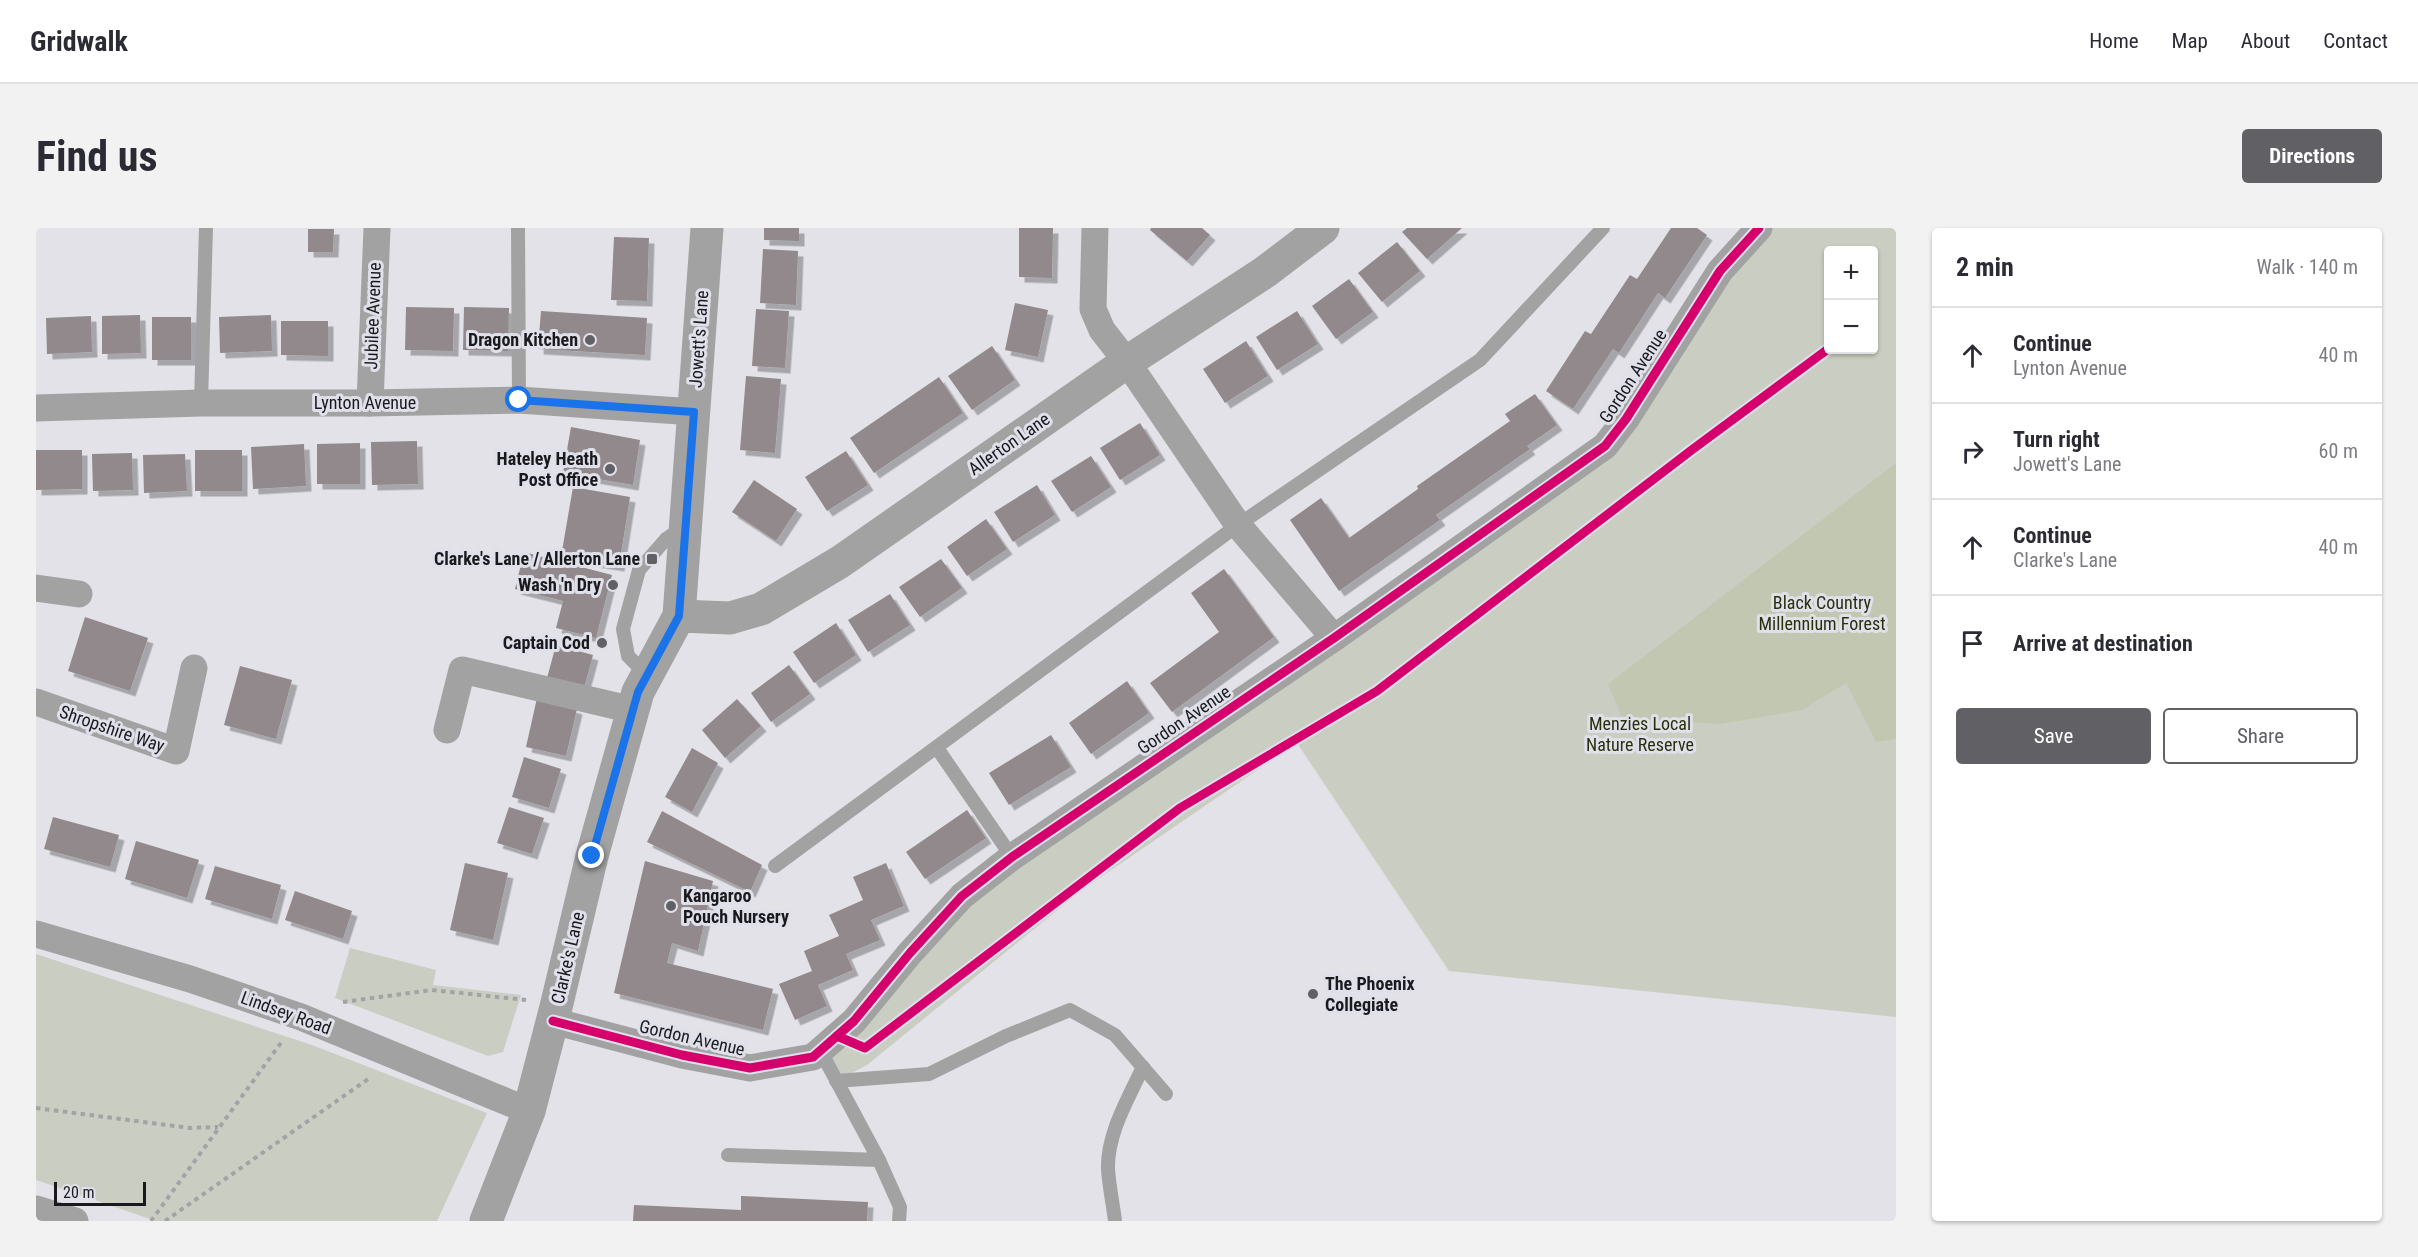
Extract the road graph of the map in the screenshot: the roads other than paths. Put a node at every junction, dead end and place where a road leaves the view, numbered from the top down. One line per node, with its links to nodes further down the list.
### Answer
1 (206, 228): 11 (lane)
2 (377, 228): 12 (street, Jubilee Avenue)
3 (518, 228): 10 (lane)
4 (706, 228): 14 (street, Jowett's Lane)
5 (1095, 228): 9 (street)
6 (1323, 228): 9 (street, Allerton Lane)
7 (1603, 228): 16 (lane)
8 (1759, 228): 20 (street, Gordon Avenue)
9 (1127, 362): 16 (street); 19 (street, Allerton Lane)
10 (519, 400): 12 (street, Lynton Avenue); 14 (street, Lynton Avenue)
11 (201, 403): 12 (street, Lynton Avenue); 13 (street, Lynton Avenue)
12 (370, 404)
13 (36, 408)
14 (694, 412): 15 (street, Jowett's Lane)
15 (686, 525): 19 (street, Jowett's Lane); 22 (lane)
16 (1238, 525): 20 (street); 25 (lane)
17 (36, 588): 18 (street)
18 (79, 594)
19 (679, 616): 22 (street, Jowett's Lane)
20 (1334, 638): 26 (street, Gordon Avenue)
21 (194, 668): 23 (street, Shropshire Way)
22 (639, 692): 24 (street); 29 (street, Clarke's Lane)
23 (36, 702)
24 (447, 730)
25 (937, 748): 26 (lane); 27 (lane)
26 (1012, 857): 30 (street, Gordon Avenue)
27 (775, 867)
28 (36, 934): 34 (street, Lindsey Road)
29 (555, 1012): 30 (street, Gordon Avenue); 34 (street, Clarke's Lane)
30 (820, 1050): 32 (lane)
31 (1143, 1067): 32 (lane); 33 (lane); 39 (lane)
32 (836, 1081): 36 (lane)
33 (1166, 1094)
34 (529, 1111): 37 (street, Clarke's Lane)
35 (728, 1155): 36 (lane)
36 (879, 1160): 38 (lane)
37 (486, 1221)
38 (900, 1221)
39 (1115, 1221)

